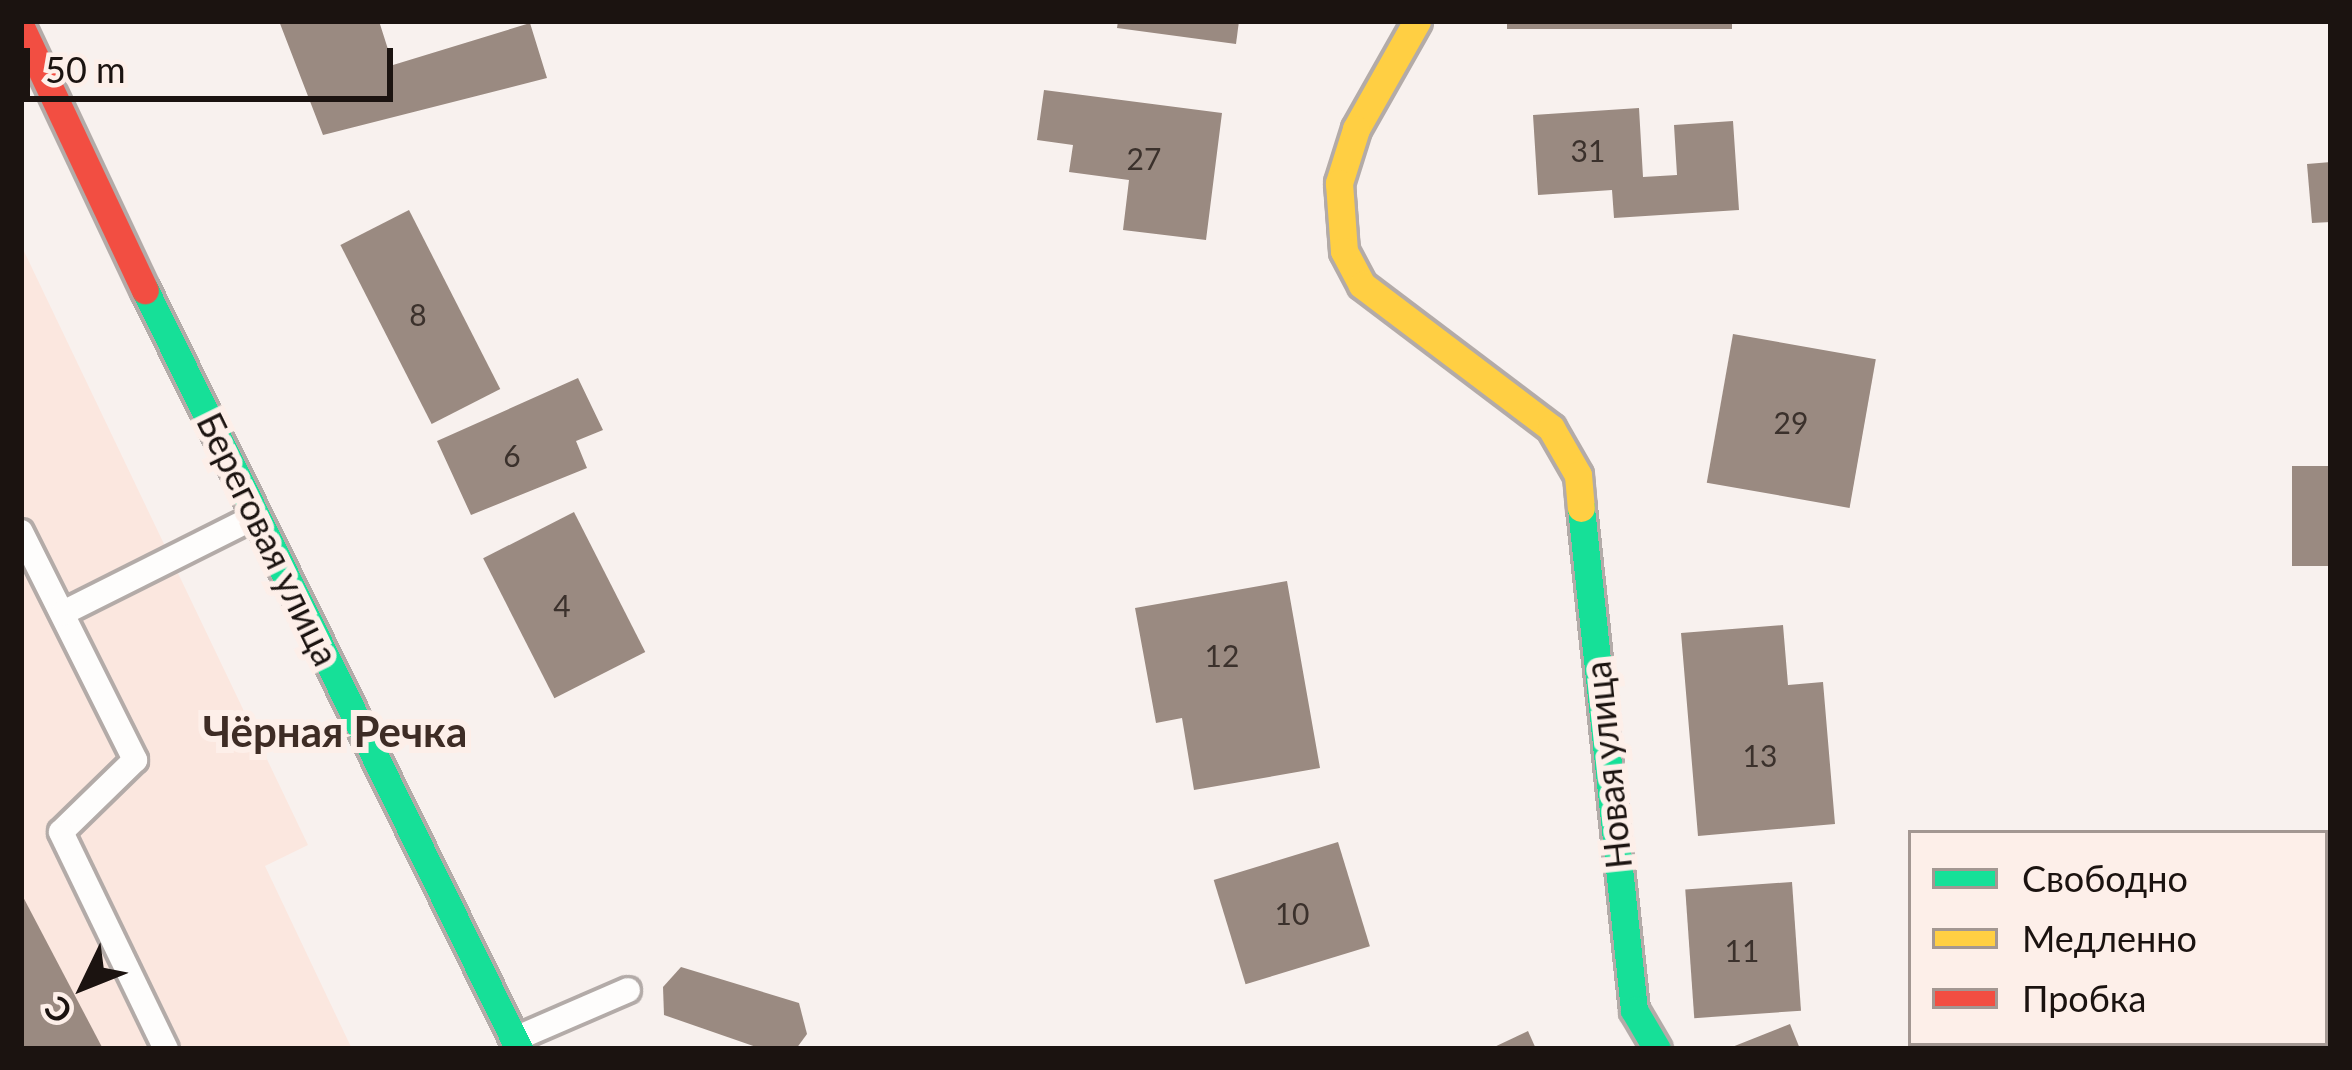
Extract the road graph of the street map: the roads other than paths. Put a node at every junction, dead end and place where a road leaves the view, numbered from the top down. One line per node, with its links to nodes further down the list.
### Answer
1 (1417, 21): 9 (street, Новая улица)
2 (21, 27): 3 (street, Береговая улица)
3 (253, 518): 5 (lane); 7 (street, Береговая улица)
4 (21, 532): 5 (lane)
5 (63, 614): 8 (lane)
6 (628, 989): 7 (lane)
7 (517, 1044)
8 (166, 1049)
9 (1657, 1049)

